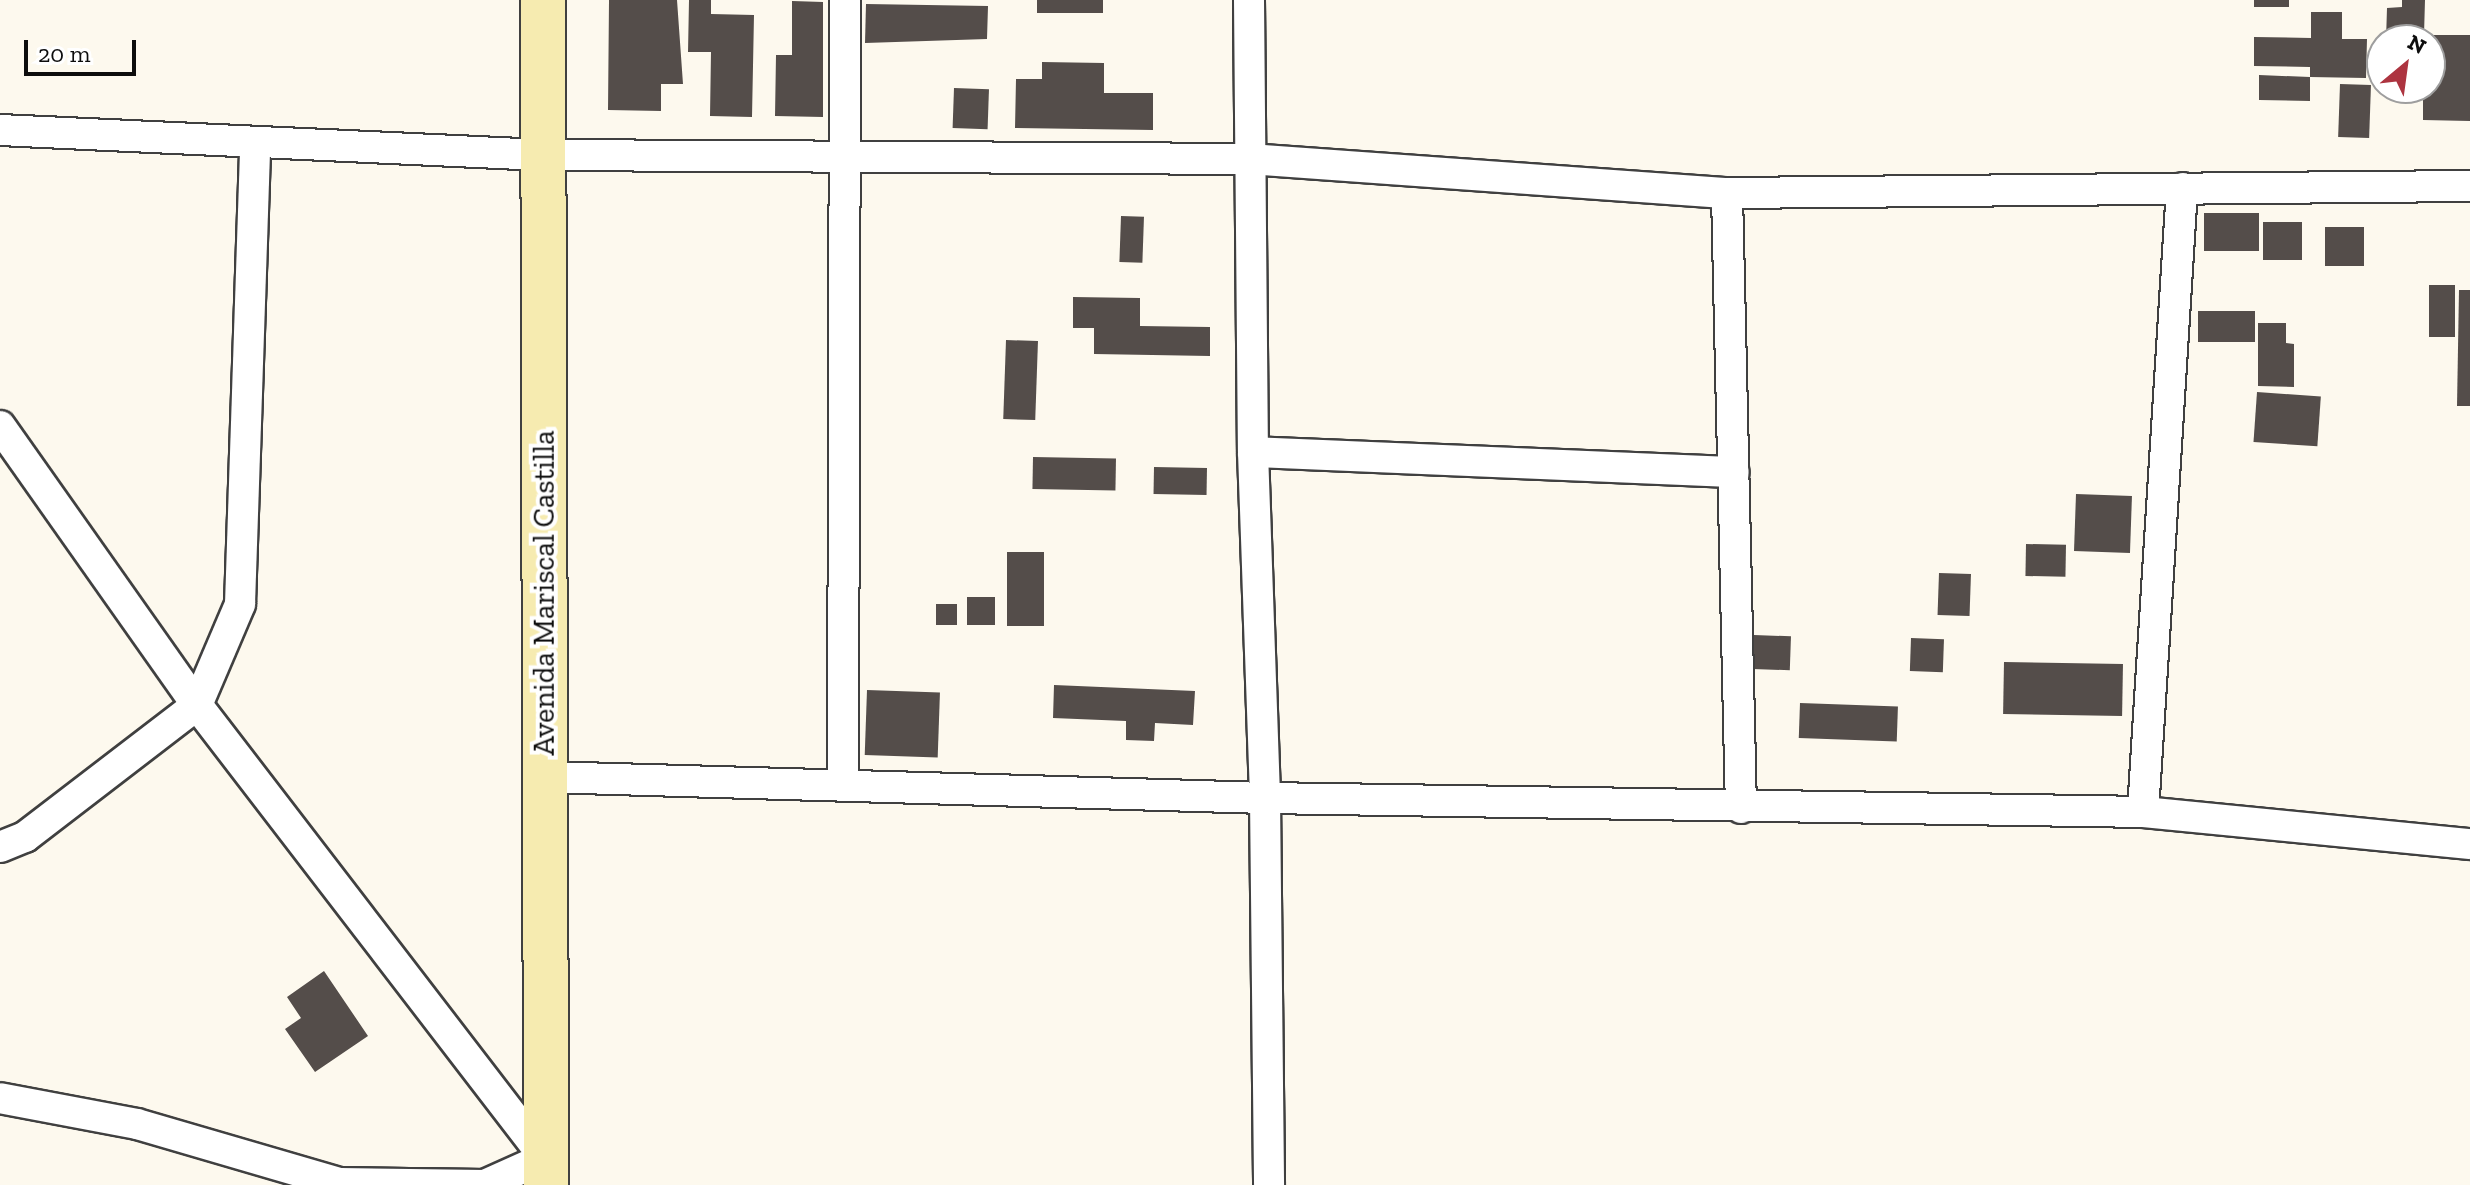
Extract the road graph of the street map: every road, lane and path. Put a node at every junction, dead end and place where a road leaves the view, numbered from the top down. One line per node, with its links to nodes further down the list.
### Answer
1 (543, 0): 6 (street, Avenida Mariscal Castilla)
2 (845, 0): 7 (street)
3 (1249, 0): 8 (street)
4 (0, 130): 5 (street)
5 (255, 142): 6 (street); 15 (street)
6 (543, 155): 7 (street); 16 (street, Avenida Mariscal Castilla)
7 (846, 158): 8 (street); 17 (street)
8 (1250, 159): 11 (street); 13 (street)
9 (2470, 186): 10 (street)
10 (2182, 188): 11 (street); 20 (street)
11 (1727, 193): 14 (street)
12 (0, 426): 15 (street)
13 (1253, 452): 14 (street); 18 (street)
14 (1734, 472): 19 (street)
15 (197, 705): 22 (street); 24 (street)
16 (545, 777): 17 (street); 24 (street, Avenida Mariscal Castilla)
17 (843, 785): 18 (street)
18 (1265, 798): 19 (street); 25 (street)
19 (1741, 808): 20 (street)
20 (2143, 812): 21 (street)
21 (2470, 844)
22 (0, 847)
23 (0, 1098): 24 (street)
24 (546, 1172)
25 (1269, 1185)

